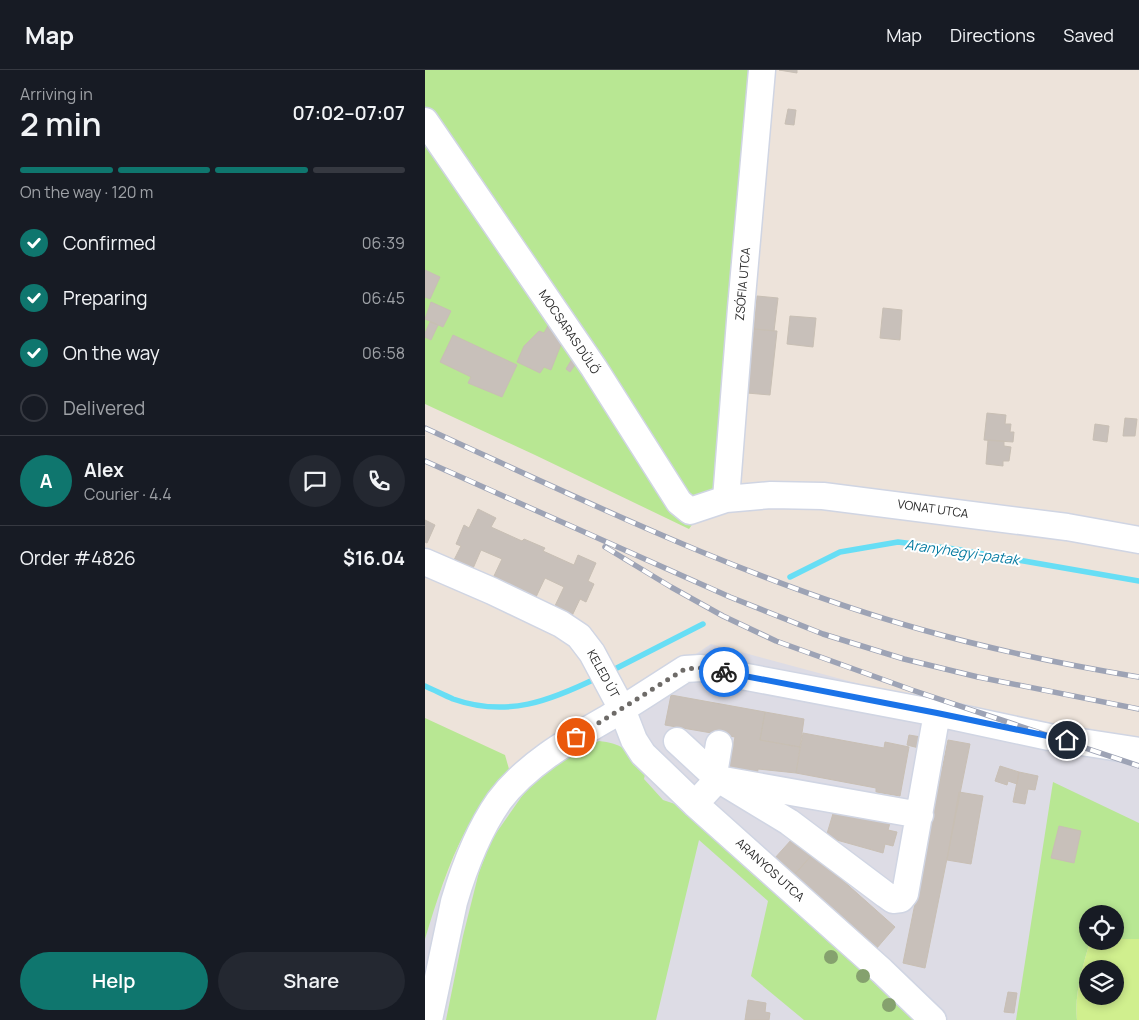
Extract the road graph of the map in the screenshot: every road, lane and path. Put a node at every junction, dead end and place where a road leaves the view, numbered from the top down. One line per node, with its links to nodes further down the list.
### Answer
1 (762, 70): 3 (street, ZSÓFIA UTCA)
2 (425, 121): 3 (street, MOCSARAS DŰLŐ)
3 (726, 499): 4 (street, VONAT UTCA)
4 (1139, 540)
5 (425, 562): 6 (street, KELED ÚT)
6 (617, 700): 7 (street, KELED ÚT); 12 (street, ARANYOS UTCA); 14 (street)
7 (937, 713): 10 (street, KELED ÚT); 13 (street)
8 (677, 740): 11 (street)
9 (719, 744): 11 (street)
10 (1139, 752)
11 (716, 776): 12 (street); 13 (street); 13 (street)
12 (695, 804): 15 (street, ARANYOS UTCA)
13 (920, 815)
14 (429, 1020)
15 (933, 1020)

